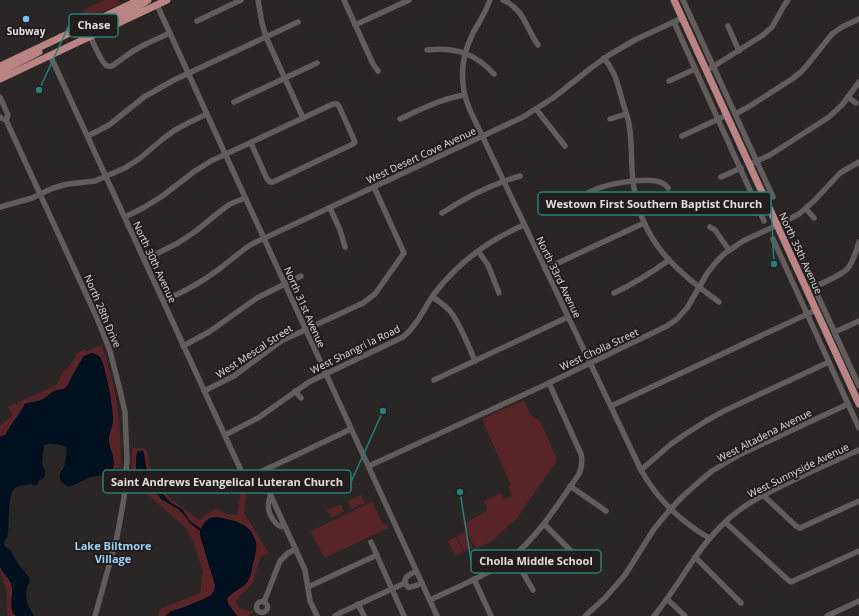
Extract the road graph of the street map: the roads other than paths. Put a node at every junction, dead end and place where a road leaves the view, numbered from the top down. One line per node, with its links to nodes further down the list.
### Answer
1 (139, 0): 22 (main road)
2 (149, 0): 13 (main road); 30 (main road)
3 (166, 0): 13 (main road)
4 (241, 0): 16 (street)
5 (258, 0): 25 (street)
6 (344, 0): 20 (street)
7 (409, 0): 20 (street)
8 (490, 0): 29 (street, North 33rd Avenue)
9 (503, 0): 26 (street)
10 (674, 0): 15 (main road, North 35th Avenue)
11 (683, 0): 34 (street, North 35th Avenue)
12 (779, 0): 14 (street)
13 (159, 2): 23 (street, North 31st Avenue); 24 (main road)
14 (787, 2): 28 (street)
15 (682, 18): 19 (street, West Desert Cove Avenue); 34 (main road, North 35th Avenue)
16 (197, 20)
17 (859, 20): 52 (street)
18 (298, 22): 25 (street)
19 (674, 22): 31 (street, West Desert Cove Avenue); 35 (street, North 35th Avenue)
20 (355, 25): 36 (street)
21 (728, 26): 28 (street)
22 (68, 33): 33 (main road); 37 (main road)
23 (170, 33): 24 (street); 38 (street, North 31st Avenue)
24 (90, 36): 30 (main road)
25 (266, 37): 38 (street); 41 (street)
26 (538, 44)
27 (427, 50): 29 (street)
28 (739, 51): 34 (street)
29 (465, 53): 39 (street); 44 (street, North 33rd Avenue)
30 (50, 54): 40 (main road); 60 (street, North 30th Avenue)
31 (604, 58): 49 (street, West Desert Cove Avenue); 51 (street)
32 (317, 63): 41 (street)
33 (0, 66)
34 (710, 69): 52 (street, North 35th Avenue); 53 (main road, North 35th Avenue)
35 (696, 70): 42 (street); 58 (street, North 35th Avenue)
36 (378, 71)
37 (0, 72)
38 (188, 73): 50 (street, North 31st Avenue); 60 (street)
39 (494, 74)
40 (0, 78)
41 (284, 78): 47 (street); 55 (street)
42 (670, 81)
43 (859, 82): 45 (street)
44 (464, 95): 56 (street); 62 (street, North 33rd Avenue)
45 (848, 97): 48 (street); 67 (street)
46 (0, 98): 59 (street, North 28th Drive)
47 (234, 102)
48 (856, 103)
49 (536, 109): 62 (street, West Desert Cove Avenue); 64 (street)
50 (207, 114): 65 (street, North 31st Avenue); 69 (street)
51 (626, 114): 57 (street); 73 (street)
52 (735, 114): 67 (street, North 35th Avenue)
53 (727, 115): 58 (street); 67 (main road, North 35th Avenue)
54 (0, 117): 59 (street)
55 (303, 118): 63 (street); 63 (street)
56 (400, 119)
57 (610, 119)
58 (718, 119): 61 (street); 68 (street, North 35th Avenue)
59 (6, 120): 76 (street, North 28th Drive)
60 (88, 136): 69 (street, North 30th Avenue)
61 (682, 136)
62 (482, 137): 72 (street, North 33rd Avenue); 74 (street, West Desert Cove Avenue)
63 (251, 143): 65 (street)
64 (565, 146)
65 (225, 155): 78 (street, North 31st Avenue); 84 (street)
66 (859, 162): 82 (street, West Cholla Street)
67 (753, 163): 77 (street, North 35th Avenue); 89 (main road, North 35th Avenue)
68 (741, 168): 71 (street); 86 (street, North 35th Avenue)
69 (106, 176): 76 (street); 84 (street, North 30th Avenue)
70 (520, 176): 72 (street)
71 (721, 177)
72 (503, 181): 83 (street); 88 (street, North 33rd Avenue)
73 (633, 181): 75 (street); 79 (street); 87 (street)
74 (374, 187): 81 (street, West Desert Cove Avenue); 115 (street, West Mescal Street)
75 (668, 188)
76 (40, 194): 80 (street); 167 (street, North 28th Drive)
77 (773, 197)
78 (245, 198): 91 (street, North 31st Avenue); 99 (street)
79 (570, 201)
80 (0, 207)
81 (330, 208): 91 (street, West Desert Cove Avenue); 94 (street)
82 (806, 209): 85 (street); 89 (street, West Cholla Street)
83 (442, 213)
84 (125, 217): 99 (street, North 30th Avenue)
85 (814, 218)
86 (764, 221)
87 (644, 223): 100 (street); 101 (street)
88 (524, 224): 96 (street, West Shangri la Road); 101 (street, North 33rd Avenue)
89 (777, 226): 95 (street, West Cholla Street); 105 (main road, North 35th Avenue)
90 (710, 227): 95 (street)
91 (264, 238): 103 (street, North 31st Avenue); 109 (street, West Desert Cove Avenue)
92 (773, 239): 112 (street, North 35th Avenue)
93 (859, 242): 98 (street)
94 (345, 247)
95 (730, 250): 104 (street, West Cholla Street)
96 (478, 251): 106 (street); 108 (street, West Shangri la Road)
97 (798, 252): 105 (street, North 35th Avenue)
98 (856, 258): 105 (street)
99 (144, 260): 109 (street, North 30th Avenue)
100 (669, 260): 104 (street); 107 (street)
101 (545, 269): 113 (street, North 33rd Avenue)
102 (300, 276): 103 (street)
103 (285, 284): 115 (street, North 31st Avenue); 117 (street)
104 (700, 287): 110 (street); 120 (street, West Cholla Street)
105 (810, 288): 111 (main road, North 35th Avenue); 116 (street, North 35th Avenue)
106 (499, 293)
107 (614, 293)
108 (433, 297): 118 (street); 121 (street, West Shangri la Road)
109 (163, 301): 117 (street, North 30th Avenue)
110 (719, 302)
111 (816, 310): 112 (street); 122 (main road, North 35th Avenue)
112 (808, 314): 119 (street, North 35th Avenue); 131 (street)
113 (568, 317): 118 (street); 120 (street, North 33rd Avenue)
114 (859, 321): 116 (street)
115 (305, 329): 121 (street, North 31st Avenue); 126 (street, West Mescal Street)
116 (835, 332): 122 (street, North 35th Avenue)
117 (183, 346): 126 (street, North 30th Avenue)
118 (475, 360): 123 (street)
119 (829, 362): 129 (street, North 35th Avenue); 137 (street)
120 (590, 363): 124 (street, West Cholla Street); 131 (street, North 33rd Avenue)
121 (326, 374): 127 (street, West Shangri la Road); 133 (street, North 31st Avenue)
122 (853, 375): 125 (street, North 35th Avenue); 130 (main road, North 35th Avenue)
123 (434, 380)
124 (549, 383): 136 (street, West Cholla Street); 139 (street)
125 (859, 386)
126 (204, 391): 134 (street, North 30th Avenue)
127 (295, 391): 128 (street); 134 (street, West Shangri la Road)
128 (301, 398)
129 (848, 404): 132 (street, North 35th Avenue); 142 (street, West Altadena Avenue)
130 (859, 404)
131 (611, 406): 137 (street, North 33rd Avenue)
132 (859, 428)
133 (351, 429): 136 (street, North 31st Avenue); 138 (street)
134 (225, 435): 138 (street, North 30th Avenue)
135 (859, 450): 140 (street, West Sunnyside Avenue)
136 (369, 466): 154 (street, North 31st Avenue)
137 (641, 470): 142 (street, North 33rd Avenue)
138 (260, 472): 148 (street)
139 (570, 486): 143 (street); 145 (street)
140 (763, 495): 141 (street); 144 (street, West Sunnyside Avenue)
141 (859, 501)
142 (670, 509): 146 (street, North 33rd Avenue); 174 (street, West Altadena Avenue)
143 (606, 511)
144 (725, 522): 146 (street, West Sunnyside Avenue); 149 (street)
145 (544, 524): 151 (street); 152 (street)
146 (709, 538): 153 (street, West Sunnyside Avenue)
147 (370, 542): 150 (street)
148 (296, 549): 158 (street); 164 (street)
149 (859, 551)
150 (377, 555): 158 (street); 159 (street)
151 (575, 555)
152 (513, 556): 155 (street); 160 (street)
153 (695, 557): 161 (street, West Sunnyside Avenue); 165 (street)
154 (416, 571): 156 (street); 157 (street, North 31st Avenue)
155 (474, 579): 162 (street); 173 (street)
156 (405, 583): 157 (street); 159 (street)
157 (422, 583): 162 (street, North 31st Avenue)
158 (308, 587): 168 (street)
159 (392, 588): 166 (street); 171 (street)
160 (533, 590)
161 (667, 599): 175 (street, West Sunnyside Avenue); 176 (street)
162 (430, 600): 172 (street, North 31st Avenue)
163 (859, 601): 177 (street)
164 (264, 602)
165 (740, 603)
166 (358, 604): 169 (street); 170 (street)
167 (95, 616)
168 (317, 616)
169 (335, 616)
170 (364, 616)
171 (404, 616)
172 (437, 616)
173 (491, 616)
174 (585, 616)
175 (654, 616)
176 (685, 616)
177 (828, 616)

